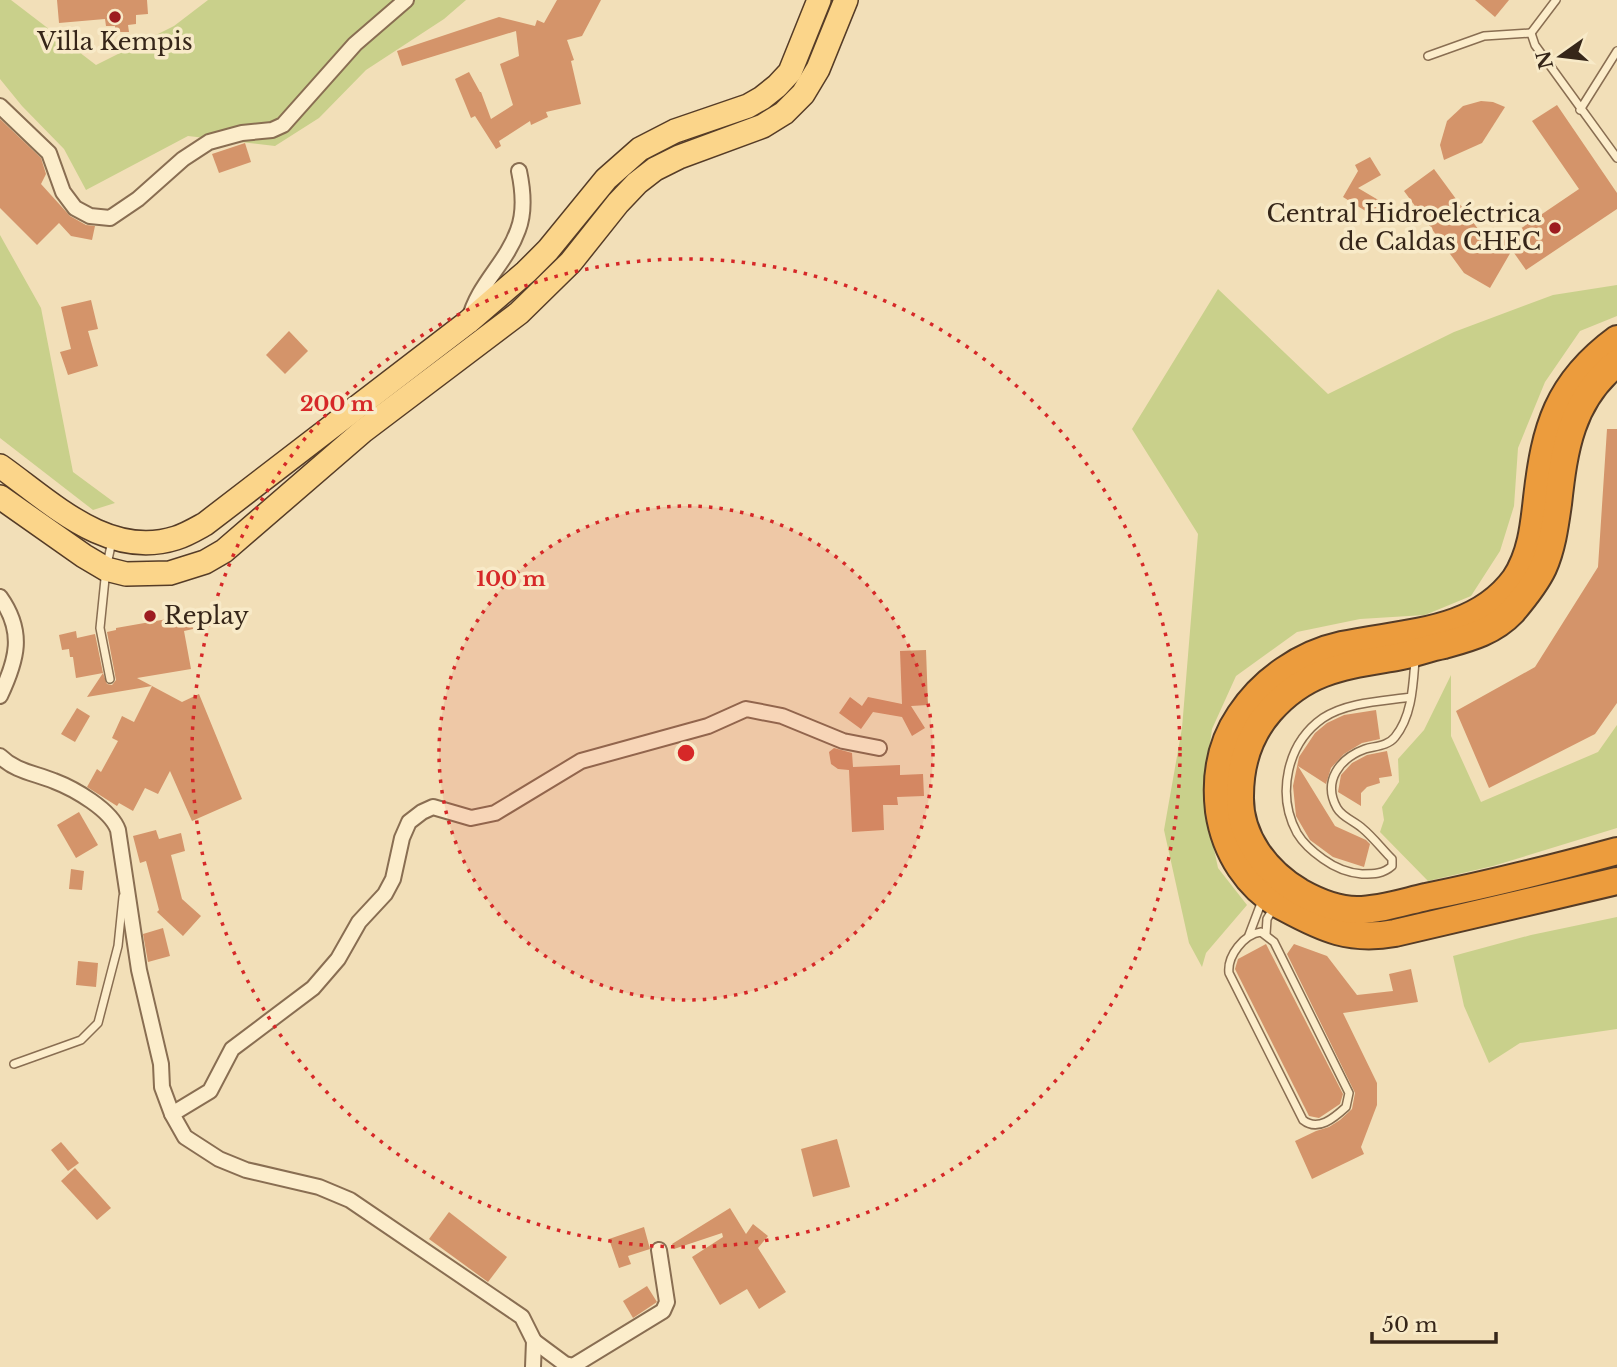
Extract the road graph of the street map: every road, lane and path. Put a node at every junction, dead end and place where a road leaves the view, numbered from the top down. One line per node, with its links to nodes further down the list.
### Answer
1 (405, 0): 8 (street)
2 (819, 0): 12 (main road)
3 (846, 0): 18 (main road)
4 (1556, 0): 5 (lane)
5 (1531, 33): 7 (lane); 9 (lane)
6 (1617, 51): 9 (lane)
7 (1428, 56)
8 (0, 106)
9 (1580, 110): 10 (lane)
10 (1617, 158)
11 (519, 171): 12 (street)
12 (468, 321): 17 (main road)
13 (1617, 339): 29 (highway)
14 (1617, 363): 20 (highway)
15 (0, 466): 17 (main road)
16 (0, 497): 18 (main road)
17 (113, 539): 18 (lane)
18 (106, 569): 21 (lane)
19 (0, 597): 22 (street)
20 (1416, 652): 23 (lane); 26 (highway)
21 (110, 678)
22 (0, 696)
23 (1411, 697): 23 (lane)
24 (879, 748): 33 (street)
25 (0, 756): 27 (street)
26 (1617, 851)
27 (125, 878): 32 (lane); 33 (street)
28 (1617, 881): 29 (highway)
29 (1270, 899): 30 (lane); 31 (lane)
30 (1249, 934): 31 (lane); 31 (lane)
31 (1266, 934)
32 (14, 1064)
33 (172, 1114): 35 (street)
34 (659, 1250): 35 (street)
35 (534, 1341): 36 (street)
36 (533, 1367)

